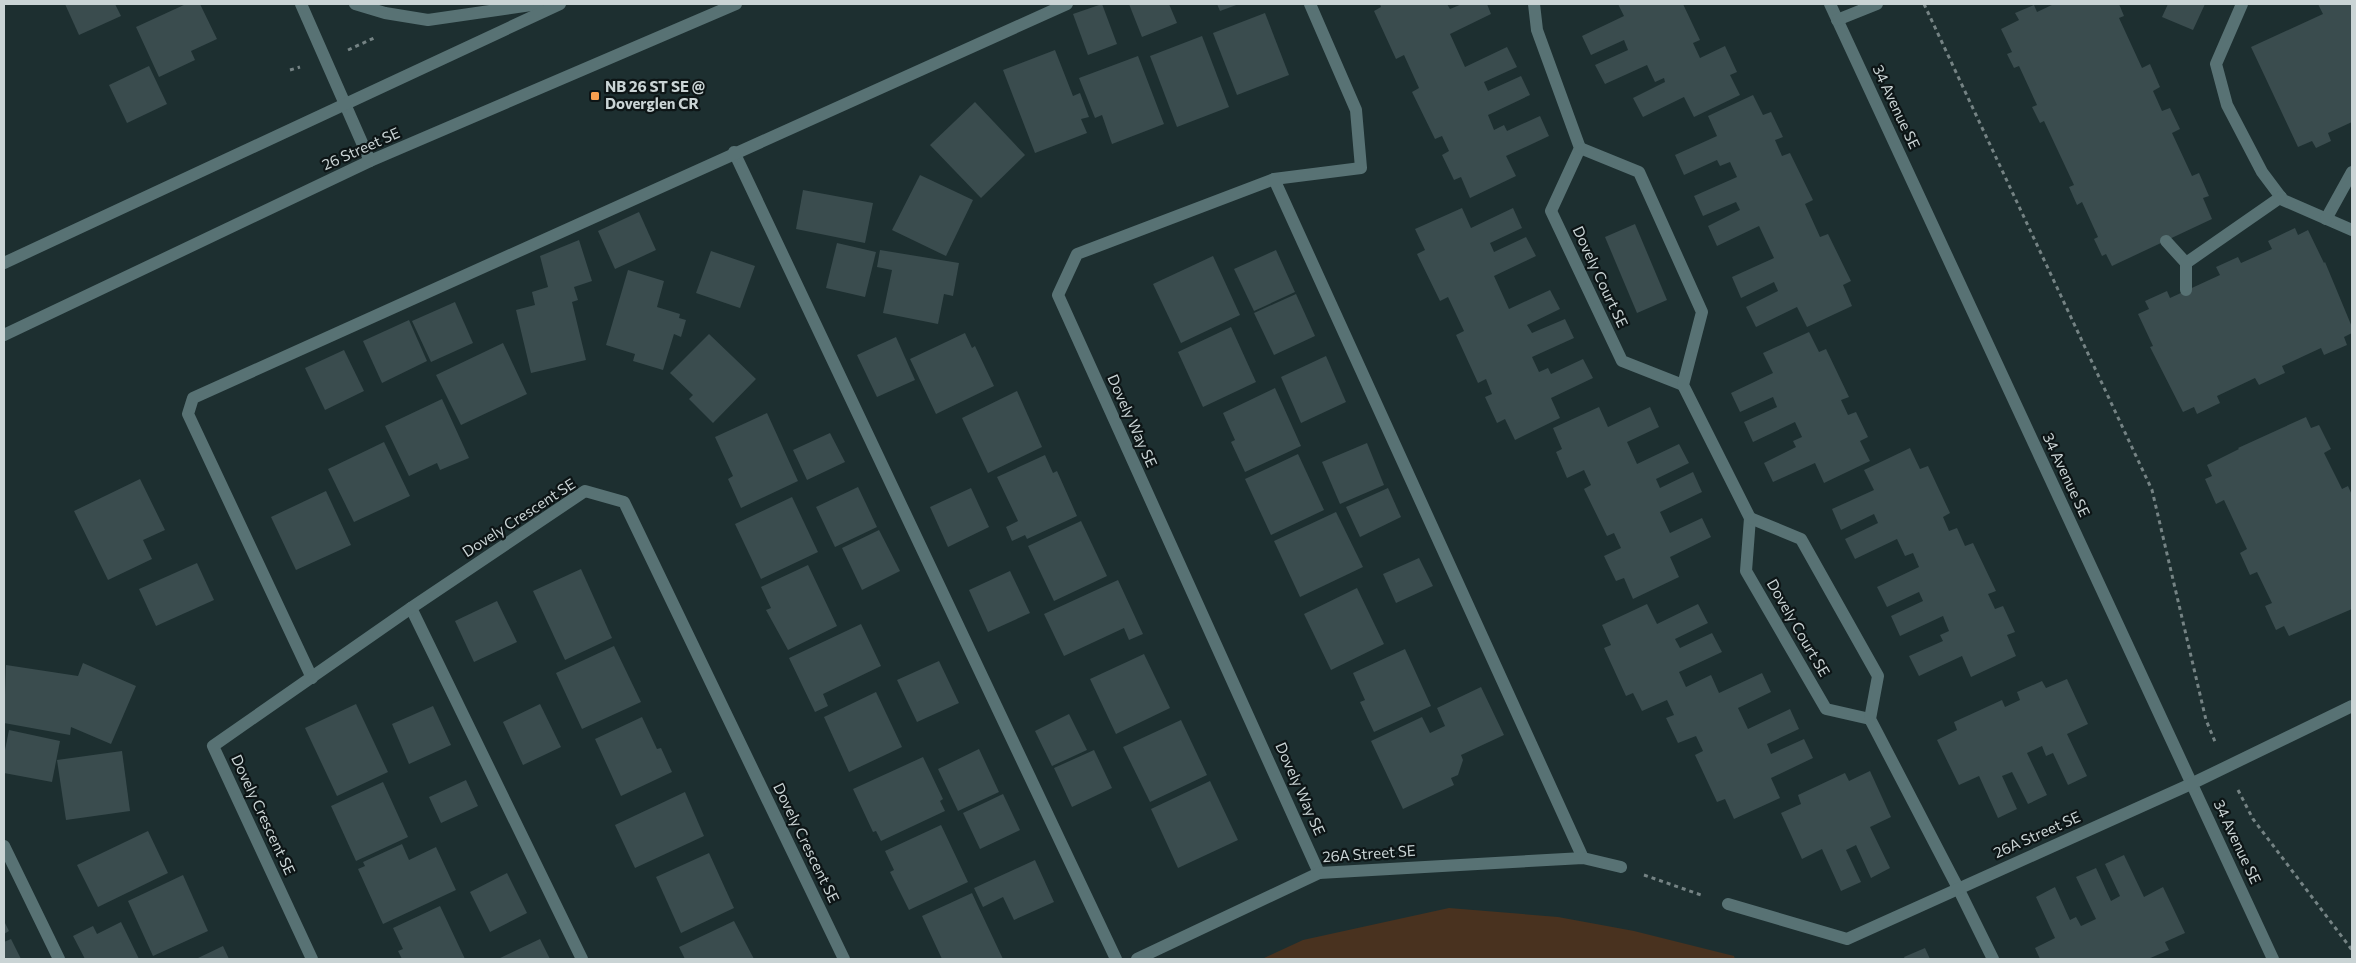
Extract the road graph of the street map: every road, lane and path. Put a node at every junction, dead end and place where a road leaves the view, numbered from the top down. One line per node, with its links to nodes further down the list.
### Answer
1 (301, 4): 14 (street)
2 (354, 4): 3 (street)
3 (538, 4)
4 (560, 4): 14 (street)
5 (736, 4): 17 (street, 26 Street SE)
6 (1067, 4): 16 (street)
7 (1310, 4): 19 (street, Dovely Way SE)
8 (1534, 4): 15 (street)
9 (1830, 4): 13 (street, 34 Avenue SE)
10 (1877, 4): 13 (street)
11 (1924, 4): 34 (path)
12 (2242, 4): 20 (street)
13 (1837, 20): 35 (street, 34 Avenue SE)
14 (344, 104): 17 (street); 24 (street)
15 (1580, 148): 28 (street); 28 (street, Dovely Court SE)
16 (734, 152): 31 (street); 48 (street)
17 (370, 161): 27 (street, 26 Street SE)
18 (2352, 172): 21 (street)
19 (1274, 179): 38 (street); 40 (street, Dovely Way SE)
20 (2281, 197): 21 (street); 25 (street)
21 (2326, 219): 22 (street)
22 (2352, 230)
23 (2166, 241): 25 (street)
24 (4, 263)
25 (2186, 263): 26 (street)
26 (2186, 290)
27 (4, 334)
28 (1684, 385): 29 (street)
29 (1750, 518): 33 (street); 33 (street, Dovely Court SE)
30 (411, 608): 31 (street, Dovely Crescent SE); 46 (street); 47 (street, Dovely Crescent SE)
31 (312, 678): 45 (street, Dovely Crescent SE)
32 (2352, 706): 35 (street, 26A Street SE)
33 (1870, 719): 41 (street)
34 (2206, 720)
35 (2191, 784): 41 (street, 26A Street SE); 51 (street, 34 Avenue SE)
36 (2253, 819): 43 (path)
37 (4, 846): 44 (street)
38 (1583, 858): 39 (street, 26A Street SE); 40 (street, 26A Street SE)
39 (1622, 867): 42 (path)
40 (1320, 873): 49 (street, 26A Street SE)
41 (1958, 888): 42 (street, 26A Street SE); 50 (street)
42 (1728, 904)
43 (2352, 950)
44 (59, 959)
45 (312, 959)
46 (582, 959)
47 (844, 959)
48 (1116, 959)
49 (1138, 959)
50 (1992, 959)
51 (2273, 959)

